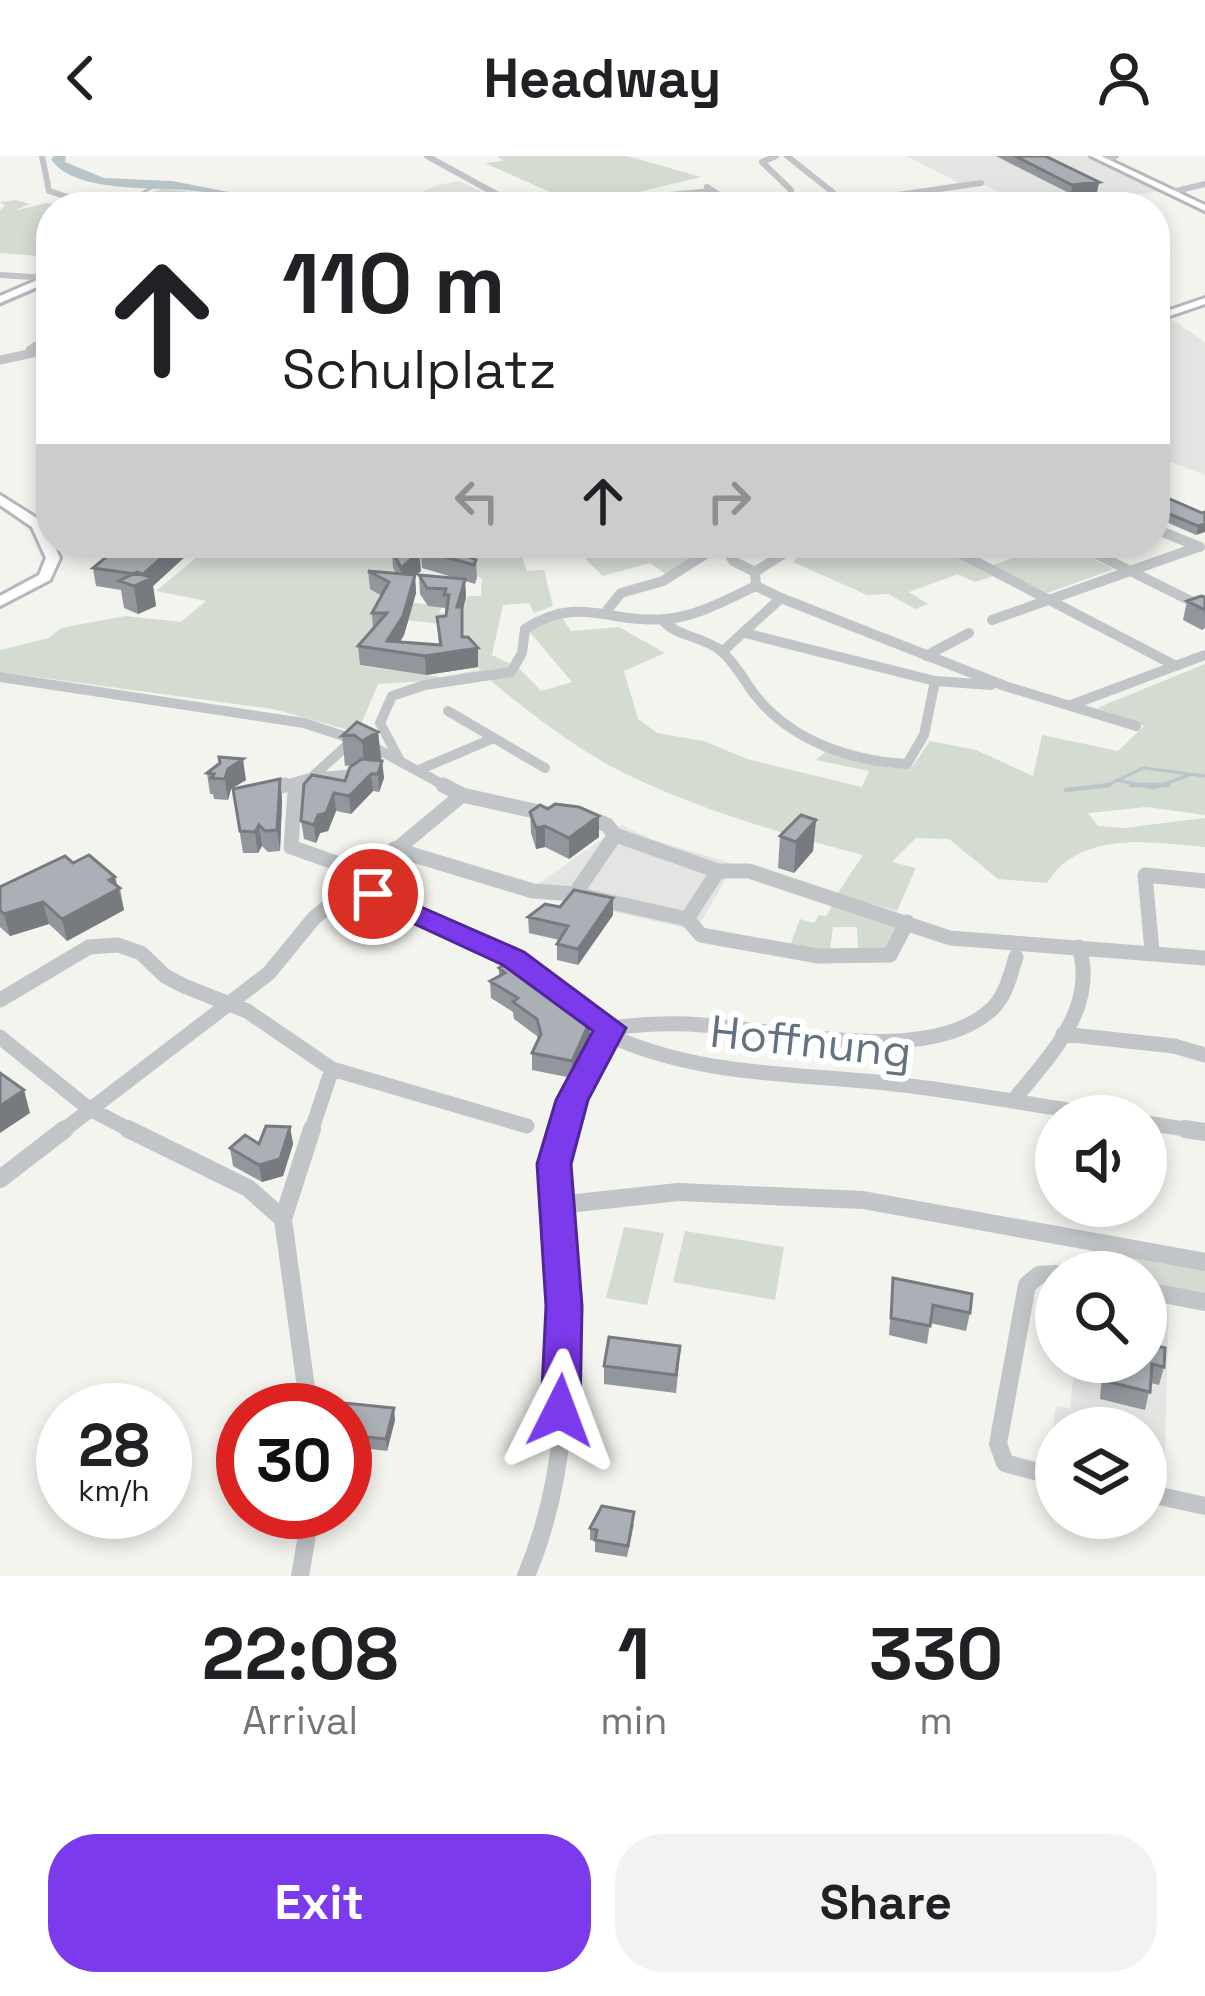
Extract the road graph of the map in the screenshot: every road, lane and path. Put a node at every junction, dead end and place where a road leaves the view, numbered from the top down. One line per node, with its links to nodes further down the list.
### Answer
1 (42, 156): 9 (street)
2 (428, 156): 10 (street)
3 (776, 156): 13 (street)
4 (788, 156): 14 (street)
5 (1116, 156): 6 (street)
6 (1098, 157): 16 (street)
7 (981, 183): 15 (street)
8 (1205, 184): 16 (street)
9 (52, 192)
10 (493, 192)
11 (684, 192): 12 (street)
12 (715, 192)
13 (791, 192)
14 (828, 192)
15 (917, 192)
16 (1172, 192): 17 (street)
17 (1205, 208)
18 (0, 274): 19 (street)
19 (36, 277)
20 (36, 284): 21 (street)
21 (0, 300)
22 (1205, 302): 23 (street)
23 (1170, 313)
24 (36, 346): 25 (street)
25 (30, 350): 26 (street); 27 (street)
26 (36, 350)
27 (0, 360)
28 (0, 499): 29 (street)
29 (36, 525)
30 (1170, 535): 31 (street)
31 (1202, 548): 38 (street)
32 (53, 558): 42 (street)
33 (699, 558): 44 (street)
34 (731, 558): 39 (street)
35 (782, 558): 39 (street)
36 (970, 558): 41 (street)
37 (1105, 558): 38 (street)
38 (1131, 571): 41 (street); 43 (street)
39 (756, 579): 40 (street); 45 (street)
40 (781, 598): 47 (street); 51 (street)
41 (1047, 600): 46 (street); 52 (street)
42 (0, 602)
43 (1205, 608)
44 (608, 609): 45 (street); 61 (street)
45 (662, 620): 49 (street)
46 (992, 620)
47 (745, 633): 49 (street); 54 (street)
48 (969, 633): 51 (street)
49 (723, 651): 54 (street)
50 (1205, 655): 52 (street)
51 (926, 656): 55 (street)
52 (1176, 666): 56 (street)
53 (0, 677): 60 (street)
54 (935, 681): 55 (street)
55 (1005, 686): 56 (street)
56 (1071, 705): 58 (street)
57 (448, 712): 59 (street)
58 (1136, 726)
59 (494, 738): 62 (street); 63 (street)
60 (354, 739): 61 (street); 65 (street)
61 (399, 759): 63 (street)
62 (545, 767)
63 (421, 769): 67 (street)
64 (355, 774): 65 (street)
65 (310, 778): 66 (street); 71 (street, Hoffnung)
66 (248, 795)
67 (462, 795): 68 (street); 69 (street)
68 (615, 835): 70 (street); 73 (street)
69 (394, 849): 71 (street); 73 (street)
70 (718, 871): 74 (street); 75 (street)
71 (358, 876): 81 (street); 82 (street, Hoffnung)
72 (1205, 881): 77 (street)
73 (574, 894): 74 (street)
74 (687, 919): 75 (street)
75 (907, 922): 76 (street)
76 (1079, 947): 77 (street); 83 (street)
77 (1152, 952): 79 (street)
78 (1016, 957): 82 (street)
79 (1205, 958)
80 (0, 1000): 81 (street)
81 (232, 1004): 86 (street); 89 (street)
82 (608, 1031): 87 (street, Hoffnung); 94 (street)
83 (1064, 1034): 85 (street); 87 (street)
84 (0, 1037): 89 (street)
85 (1205, 1054)
86 (332, 1070): 90 (street); 95 (street)
87 (1012, 1101): 88 (street, Hoffnung)
88 (1035, 1105)
89 (89, 1108): 93 (street); 95 (street)
90 (526, 1126)
91 (1167, 1126): 92 (street)
92 (1205, 1132)
93 (0, 1178)
94 (559, 1205): 96 (street); 106 (street)
95 (284, 1219): 100 (street)
96 (1205, 1262)
97 (1035, 1279): 101 (street)
98 (1167, 1295): 99 (street)
99 (1205, 1302)
100 (305, 1383)
101 (1035, 1471)
102 (1167, 1498): 103 (street)
103 (1205, 1506)
104 (306, 1539): 105 (street)
105 (300, 1576)
106 (526, 1576)

